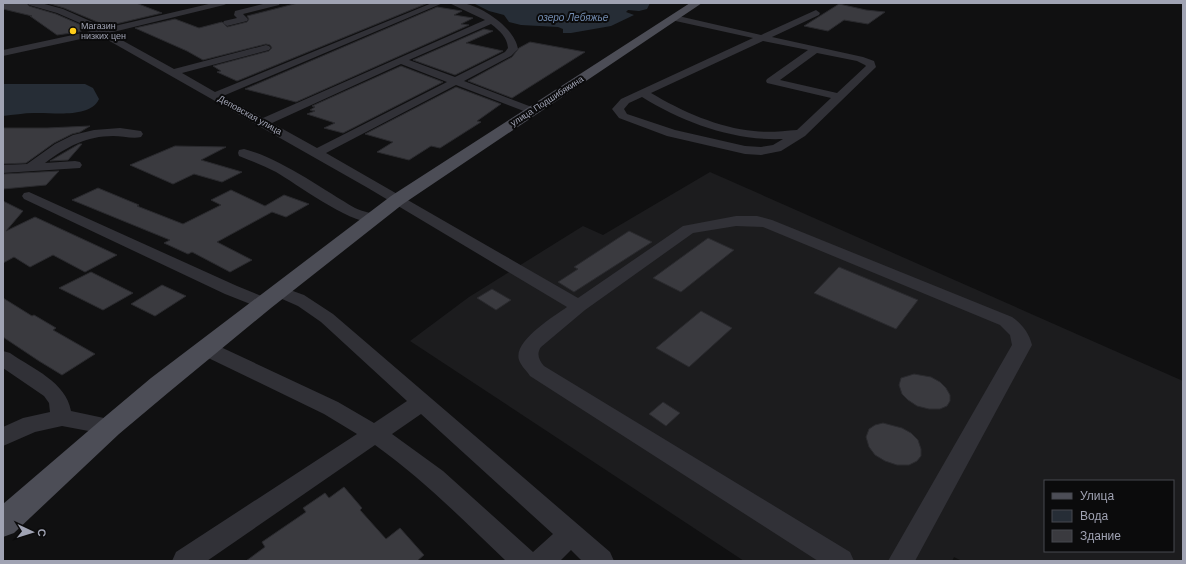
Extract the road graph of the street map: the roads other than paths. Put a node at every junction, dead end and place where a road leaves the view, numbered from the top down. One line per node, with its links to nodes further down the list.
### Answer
1 (32, 3): 13 (street, Деповская улица)
2 (190, 3): 8 (street)
3 (224, 3): 8 (street)
4 (276, 3): 12 (street)
5 (440, 3): 22 (street)
6 (453, 3): 11 (street)
7 (697, 3): 10 (main road, улица Подшибякина)
8 (203, 8): 13 (street)
9 (816, 13): 14 (street)
10 (674, 18): 14 (street); 24 (main road, улица Подшибякина)
11 (492, 21): 18 (street); 20 (street)
12 (227, 23)
13 (103, 32): 17 (street); 19 (street, Деповская улица)
14 (764, 38): 16 (street); 21 (street)
15 (266, 48): 19 (street)
16 (816, 49): 23 (street); 23 (street)
17 (3, 53)
18 (402, 61): 20 (street); 25 (street)
19 (174, 72): 22 (street, Деповская улица)
20 (455, 81): 24 (street); 29 (street)
21 (643, 92): 26 (street); 26 (street)
22 (214, 96): 25 (street, Деповская улица)
23 (839, 97): 26 (street)
24 (533, 111): 34 (main road, улица Подшибякина)
25 (263, 123): 29 (street, Деповская улица)
26 (801, 133)
27 (137, 134): 31 (street)
28 (244, 153): 35 (street)
29 (317, 153): 34 (street, Деповская улица)
30 (74, 165): 31 (street)
31 (31, 167): 32 (street)
32 (3, 169)
33 (28, 196): 36 (street)
34 (397, 200): 35 (main road, улица Подшибякина); 37 (street, Деповская улица)
35 (372, 219): 36 (main road, улица Подшибякина)
36 (271, 297): 38 (main road, улица Подшибякина); 40 (street)
37 (579, 306): 51 (street); 52 (street)
38 (206, 348): 42 (main road, улица Подшибякина); 43 (street)
39 (3, 358): 41 (street)
40 (421, 403): 43 (street); 46 (street)
41 (62, 418): 42 (street); 44 (street)
42 (110, 427): 45 (main road, улица Подшибякина)
43 (375, 434): 47 (street); 48 (street)
44 (3, 437)
45 (3, 523)
46 (570, 534): 49 (street); 50 (street)
47 (185, 561)
48 (524, 561)
49 (542, 561)
50 (601, 561)
51 (841, 561)
52 (901, 561)

